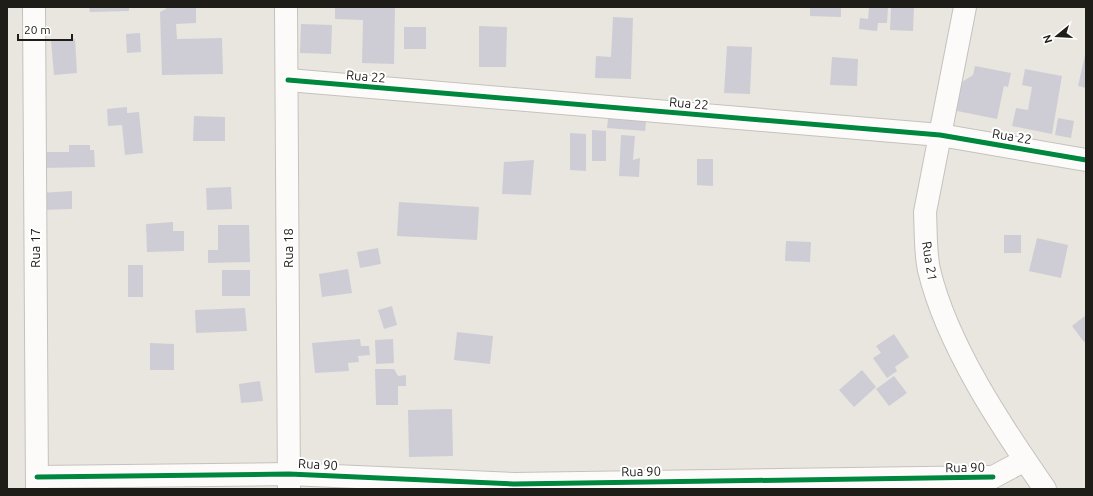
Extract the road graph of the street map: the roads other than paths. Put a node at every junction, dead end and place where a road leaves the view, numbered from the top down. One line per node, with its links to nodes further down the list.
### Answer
1 (34, 7): 10 (street, Rua 17)
2 (286, 7): 4 (street, Rua 18)
3 (965, 7): 5 (street, Rua 21)
4 (288, 80): 5 (street, Rua 22); 9 (street, Rua 18)
5 (940, 135): 6 (street, Rua 22); 7 (street, Rua 21)
6 (1086, 160)
7 (1025, 460): 8 (street); 12 (street, Rua 21)
8 (993, 477): 9 (street, Rua 90); 11 (street)
9 (289, 481): 10 (street, Rua 90)
10 (37, 483)
11 (972, 489)
12 (1045, 489)

